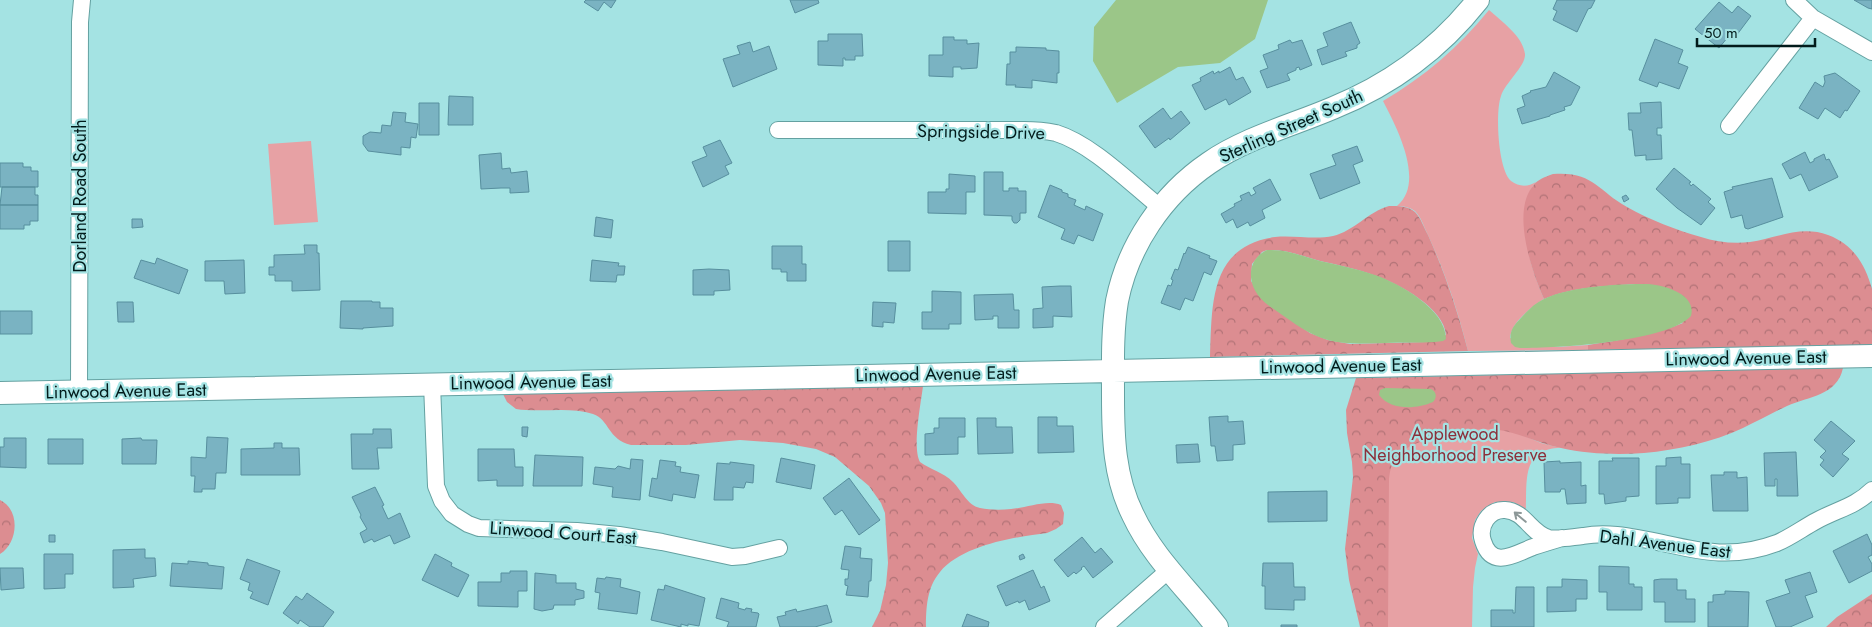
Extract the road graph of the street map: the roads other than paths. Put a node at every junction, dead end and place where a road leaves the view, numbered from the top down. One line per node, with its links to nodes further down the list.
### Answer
1 (82, 0): 12 (street, Dorland Road South)
2 (1478, 0): 8 (street, Sterling Street South)
3 (1794, 0): 4 (street)
4 (1813, 18): 5 (street); 6 (street)
5 (1872, 52)
6 (1729, 126)
7 (778, 130): 8 (street, Springside Drive)
8 (1161, 208): 10 (street, Sterling Street South)
9 (1872, 356): 10 (street, Linwood Avenue East)
10 (1113, 371): 11 (street, Linwood Avenue East); 17 (street, Sterling Street South)
11 (432, 384): 12 (street, Linwood Avenue East); 16 (street, Linwood Court East)
12 (79, 392): 13 (street, Linwood Avenue East)
13 (0, 393)
14 (1872, 490): 15 (street, Dahl Avenue East)
15 (1562, 538)
16 (779, 548)
17 (1169, 570): 18 (street); 19 (street, Sterling Street South)
18 (1104, 627)
19 (1217, 627)

